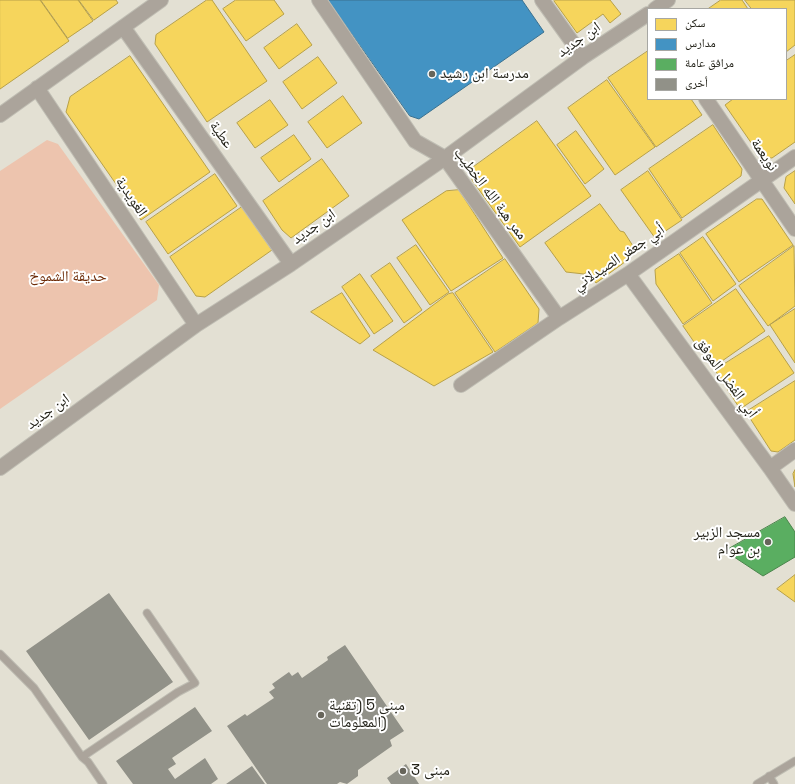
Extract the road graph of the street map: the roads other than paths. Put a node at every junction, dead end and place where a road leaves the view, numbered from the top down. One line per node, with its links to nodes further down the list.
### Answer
1 (161, 0): 7 (street)
2 (319, 0): 13 (street, ممر هبة الله الخطيب)
3 (542, 0): 8 (street)
4 (668, 0): 5 (street)
5 (656, 8)
6 (647, 15): 8 (street, ابن جديد)
7 (122, 27): 9 (street); 16 (street, عطية)
8 (584, 57): 13 (street, ابن جديد)
9 (37, 88): 11 (street); 19 (street, الغويدية)
10 (707, 100): 14 (street, نويعمة)
11 (0, 115)
12 (795, 156): 14 (street, أبي جعفر الصيدلاني)
13 (445, 158): 16 (street, ابن جديد); 18 (street, ممر هبة الله الخطيب)
14 (761, 180): 15 (street, نويعمة); 17 (street, أبي جعفر الصيدلاني)
15 (795, 229)
16 (291, 264): 19 (street, ابن جديد)
17 (628, 274): 18 (street, أبي جعفر الصيدلاني); 23 (street, أبي الفضل الموفق)
18 (559, 318): 20 (street, أبي جعفر الصيدلاني)
19 (196, 325): 22 (street, ابن جديد)
20 (461, 385)
21 (795, 450): 23 (street)
22 (0, 468)
23 (770, 468): 24 (street, أبي الفضل الموفق)
24 (795, 504)
25 (147, 613): 27 (lane)
26 (0, 654): 27 (lane)
27 (82, 757): 30 (lane)
28 (795, 761): 29 (lane)
29 (769, 776): 31 (lane); 32 (lane)
30 (103, 784)
31 (757, 784)
32 (774, 784)

